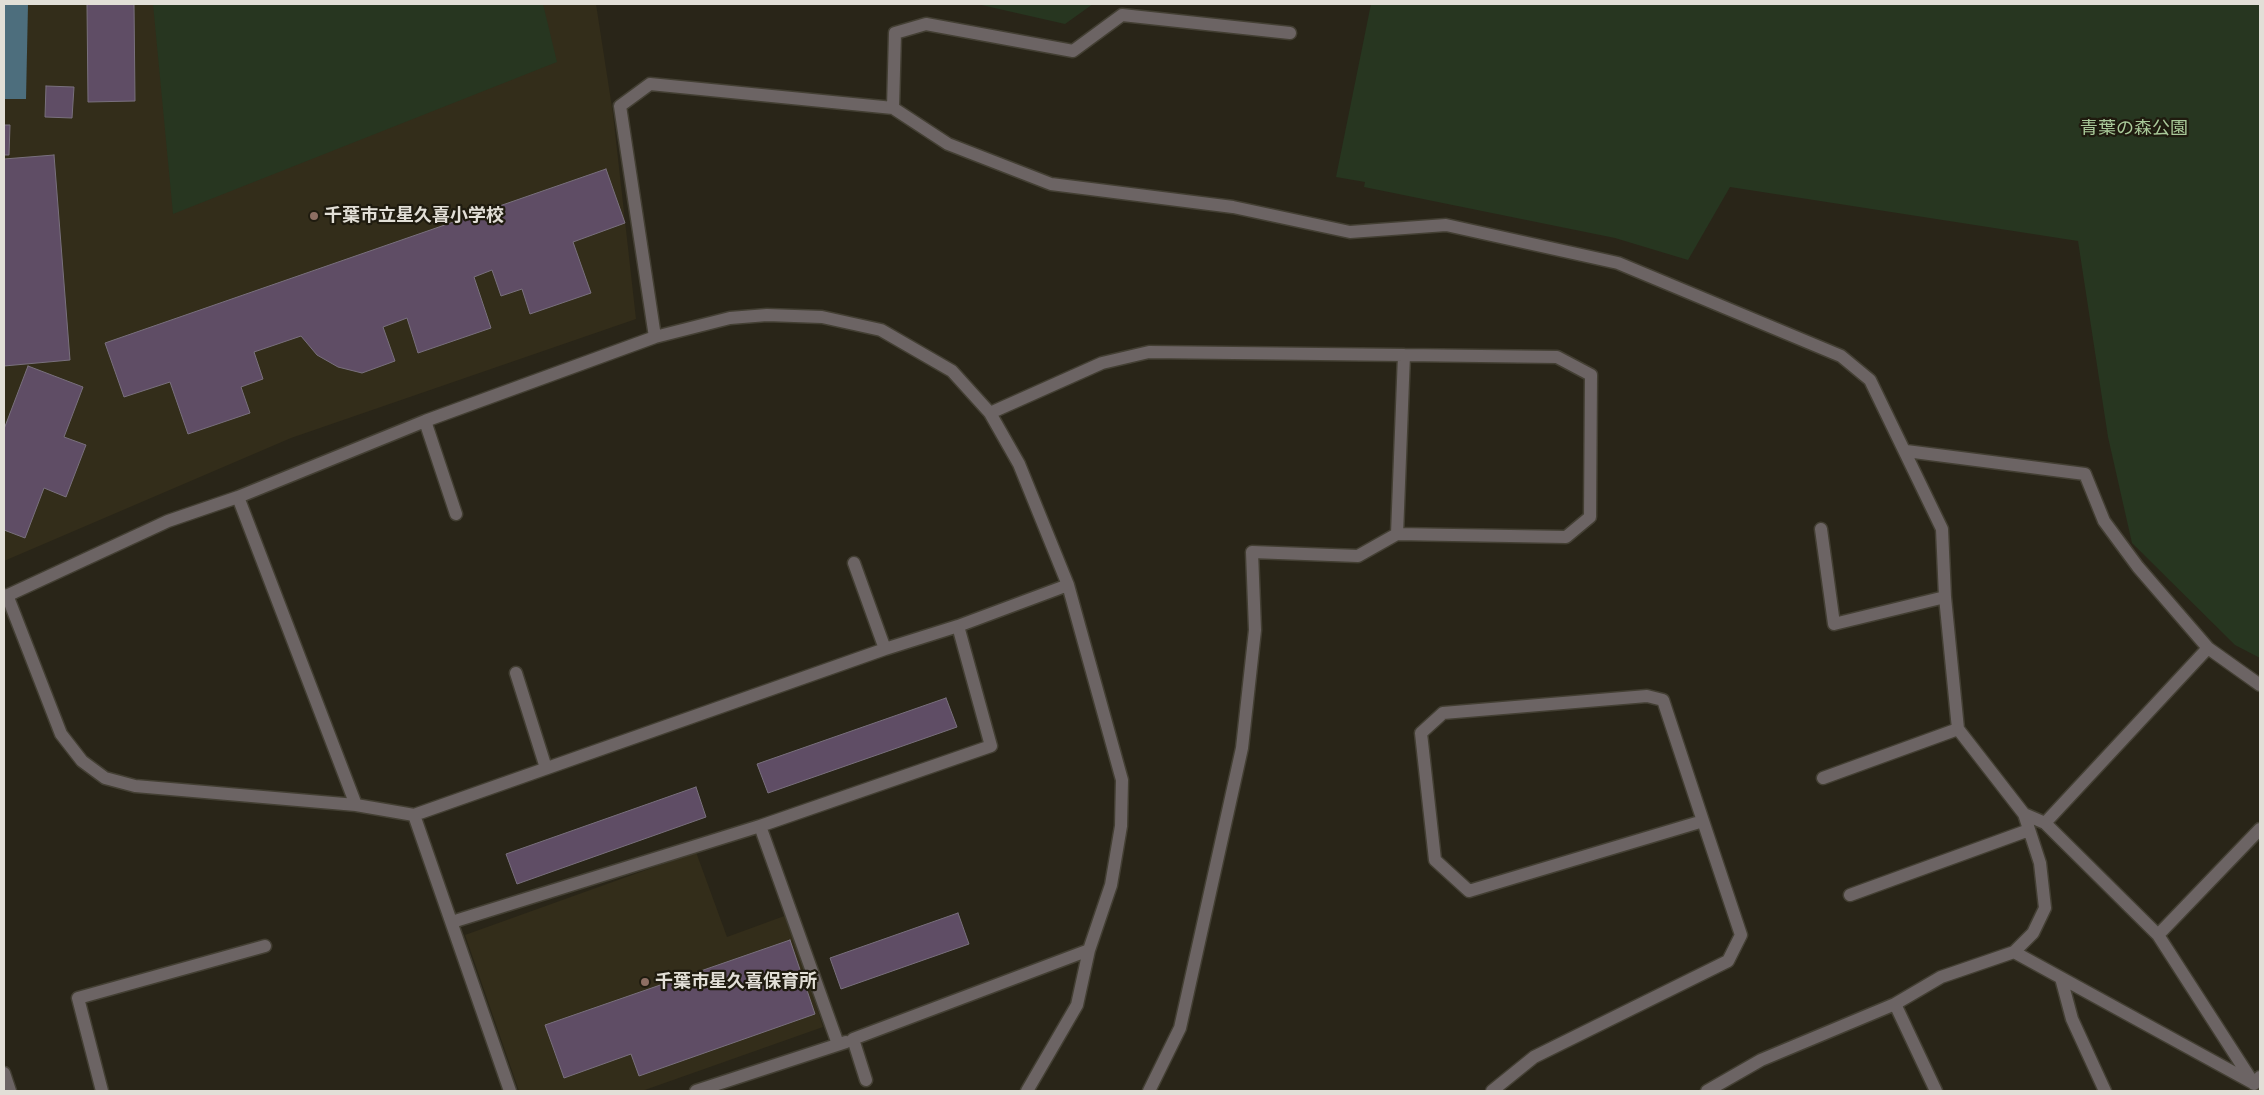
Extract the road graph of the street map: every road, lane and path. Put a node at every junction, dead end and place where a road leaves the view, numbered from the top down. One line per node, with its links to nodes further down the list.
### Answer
1 (1290, 32): 2 (street)
2 (893, 108): 3 (street); 7 (street)
3 (655, 337): 5 (street); 6 (street)
4 (1404, 355): 5 (street); 11 (street); 11 (street)
5 (990, 413): 13 (street)
6 (425, 421): 8 (street); 9 (street)
7 (1906, 451): 15 (street); 17 (street)
8 (238, 497): 14 (street); 24 (street)
9 (456, 514)
10 (1821, 529): 15 (street)
11 (1397, 534): 50 (street)
12 (854, 564): 18 (street)
13 (1068, 585): 16 (street); 36 (street)
14 (6, 596): 24 (street)
15 (1945, 597): 21 (street)
16 (958, 626): 18 (street); 29 (street)
17 (2208, 648): 20 (street); 28 (street)
18 (885, 650): 22 (street)
19 (516, 673): 22 (street)
20 (2260, 685)
21 (1958, 730): 23 (street); 25 (street)
22 (546, 768): 26 (street)
23 (1823, 778)
24 (356, 805): 26 (street)
25 (2024, 814): 28 (street); 31 (street)
26 (414, 815): 33 (street)
27 (1703, 821): 27 (street); 51 (street)
28 (2045, 823): 34 (street)
29 (760, 826): 33 (street); 41 (street)
30 (2260, 829): 34 (street)
31 (2029, 830): 32 (street); 37 (street)
32 (1850, 895)
33 (452, 922): 47 (street)
34 (2158, 935): 44 (street)
35 (265, 946): 46 (street)
36 (1089, 950): 40 (street); 49 (street)
37 (2014, 952): 38 (street); 39 (street)
38 (2061, 978): 44 (street); 54 (street)
39 (1895, 1004): 52 (street); 53 (street)
40 (853, 1039): 41 (street); 43 (street)
41 (838, 1044): 48 (street)
42 (4, 1073): 45 (street)
43 (866, 1080)
44 (2258, 1083)
45 (10, 1091)
46 (102, 1091)
47 (510, 1091)
48 (696, 1091)
49 (1027, 1091)
50 (1149, 1091)
51 (1492, 1091)
52 (1707, 1091)
53 (1936, 1091)
54 (2105, 1091)

